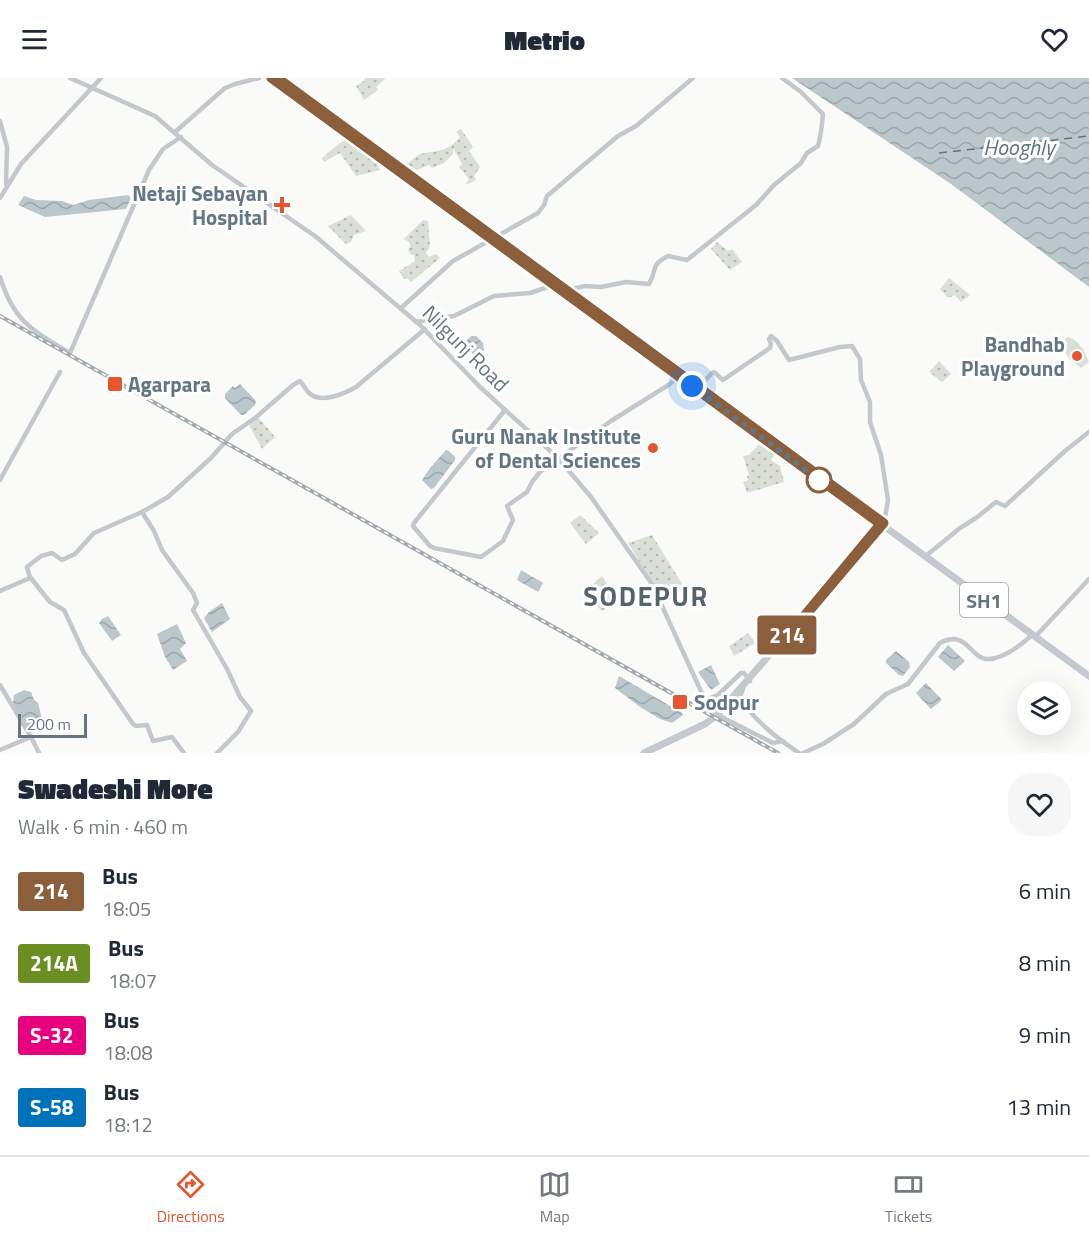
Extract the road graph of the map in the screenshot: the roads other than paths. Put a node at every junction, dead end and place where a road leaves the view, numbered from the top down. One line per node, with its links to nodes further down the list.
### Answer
1 (70, 78): 8 (street, Nilgunj Road)
2 (100, 78): 8 (street)
3 (259, 78): 11 (street)
4 (271, 78): 10 (main road, SH1)
5 (693, 78): 15 (street)
6 (782, 78): 18 (street)
7 (281, 79): 10 (main road, SH1)
8 (92, 87): 11 (street, Nilgunj Road); 13 (street)
9 (0, 122): 13 (street)
10 (345, 129): 15 (main road, SH1)
11 (175, 132): 12 (street, Nilgunj Road)
12 (181, 137): 16 (street); 19 (street, Nilgunj Road)
13 (6, 187): 14 (street)
14 (0, 198)
15 (493, 238): 17 (main road, SH1); 19 (street)
16 (0, 277)
17 (555, 283): 18 (main road, SH1); 20 (street); 23 (main road, SH1)
18 (567, 290): 23 (main road, SH1)
19 (401, 308): 20 (street, Nilgunj Road)
20 (416, 322): 21 (street, Nilgunj Road)
21 (425, 329): 25 (street, Nilgunj Road); 29 (street)
22 (60, 372): 28 (street)
23 (680, 375): 24 (main road, SH1); 27 (street); 30 (main road, SH1)
24 (699, 387): 30 (main road, SH1); 30 (street)
25 (505, 410): 27 (street, Nilgunj Road); 27 (street)
26 (1089, 432): 31 (street)
27 (558, 458): 41 (street, Nilgunj Road)
28 (0, 480)
29 (142, 512): 32 (street); 48 (street)
30 (882, 523): 31 (main road, SH1); 35 (main road); 36 (main road, SH1)
31 (927, 555): 36 (main road, SH1)
32 (30, 577): 34 (street); 47 (street)
33 (1089, 579): 36 (street)
34 (0, 591)
35 (788, 634): 37 (street); 39 (street); 49 (main road)
36 (1034, 636): 38 (main road, SH1); 50 (street)
37 (769, 659)
38 (1089, 675)
39 (747, 676): 41 (street); 42 (street); 44 (street)
40 (0, 685): 43 (street)
41 (705, 700): 42 (street, Nilgunj Road)
42 (716, 714): 44 (street)
43 (31, 737): 45 (street); 46 (street)
44 (783, 741): 50 (street)
45 (0, 750)
46 (39, 753)
47 (184, 753)
48 (218, 753)
49 (644, 753)
50 (801, 753)

